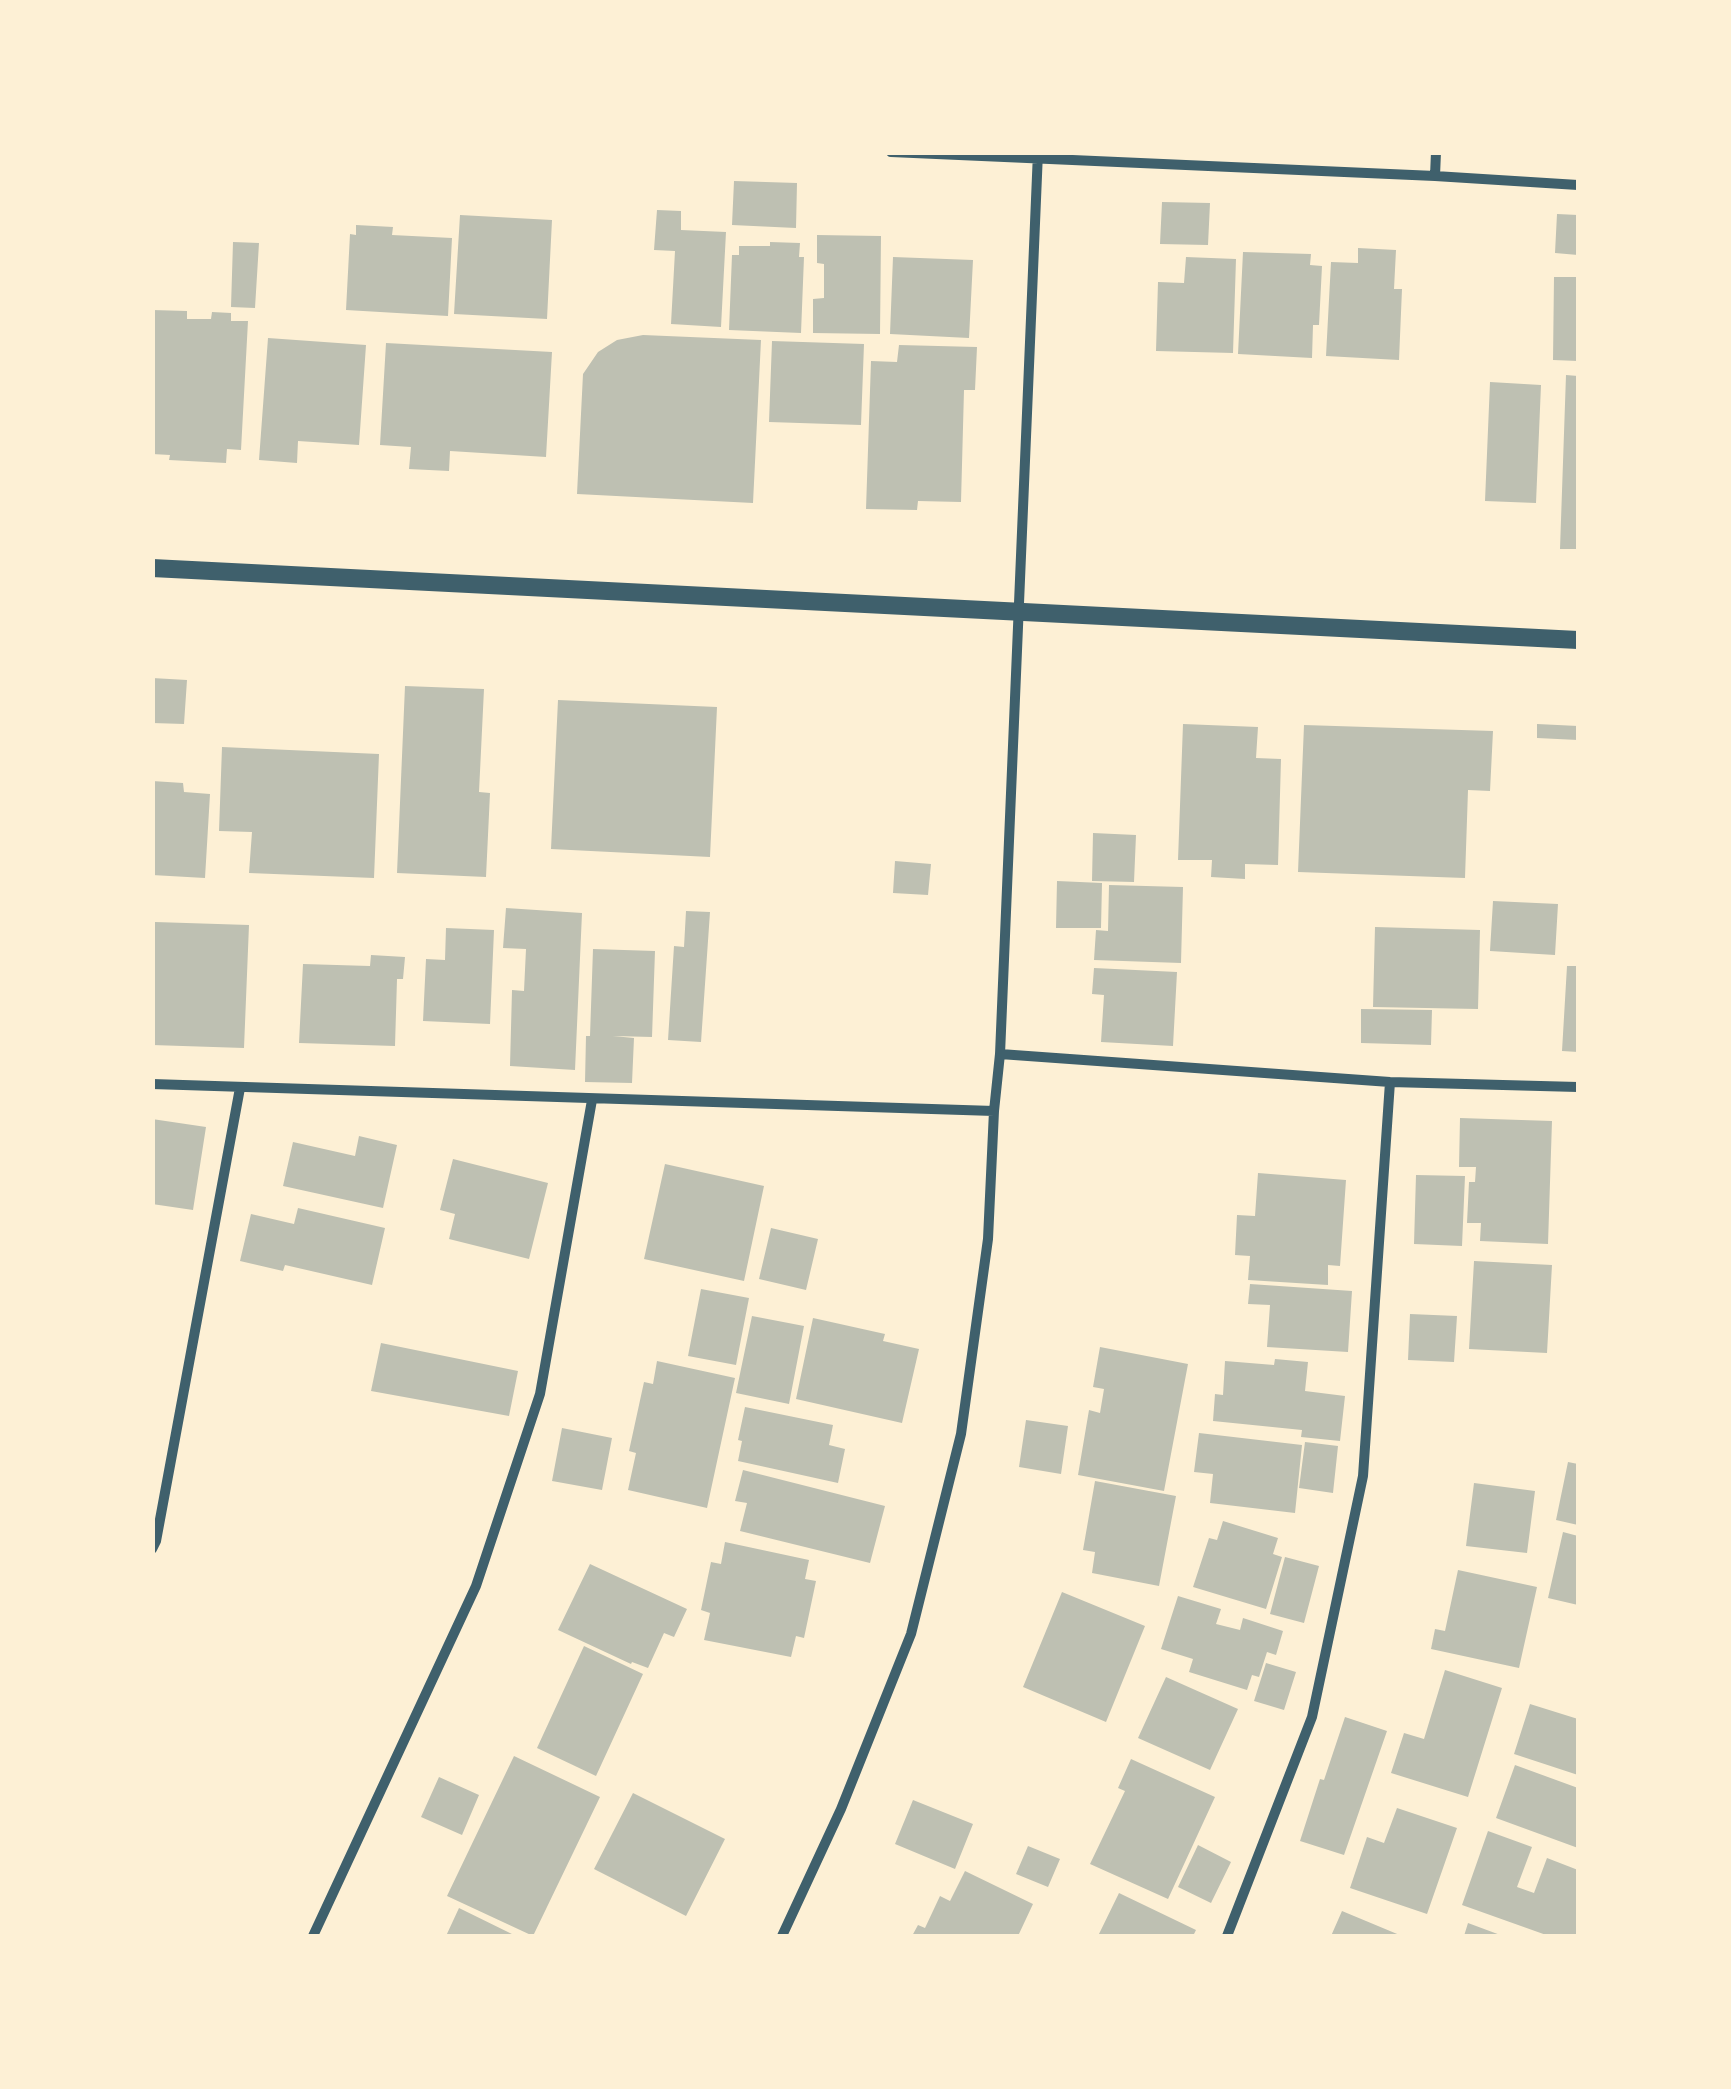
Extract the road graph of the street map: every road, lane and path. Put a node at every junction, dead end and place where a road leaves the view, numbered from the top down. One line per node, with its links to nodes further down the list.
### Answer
1 (891, 152): 3 (street)
2 (1436, 152): 4 (street)
3 (1038, 156): 4 (street); 7 (street)
4 (1435, 176): 5 (street)
5 (1578, 185)
6 (152, 568): 7 (street)
7 (1017, 610): 8 (street); 9 (street)
8 (1578, 640)
9 (1000, 1054): 10 (street); 15 (street)
10 (1390, 1082): 12 (street); 19 (street)
11 (152, 1084): 13 (street)
12 (1578, 1086)
13 (240, 1088): 14 (street); 16 (street)
14 (592, 1100): 15 (street); 17 (street)
15 (994, 1111): 18 (street)
16 (152, 1550)
17 (312, 1936)
18 (782, 1936)
19 (1227, 1936)

